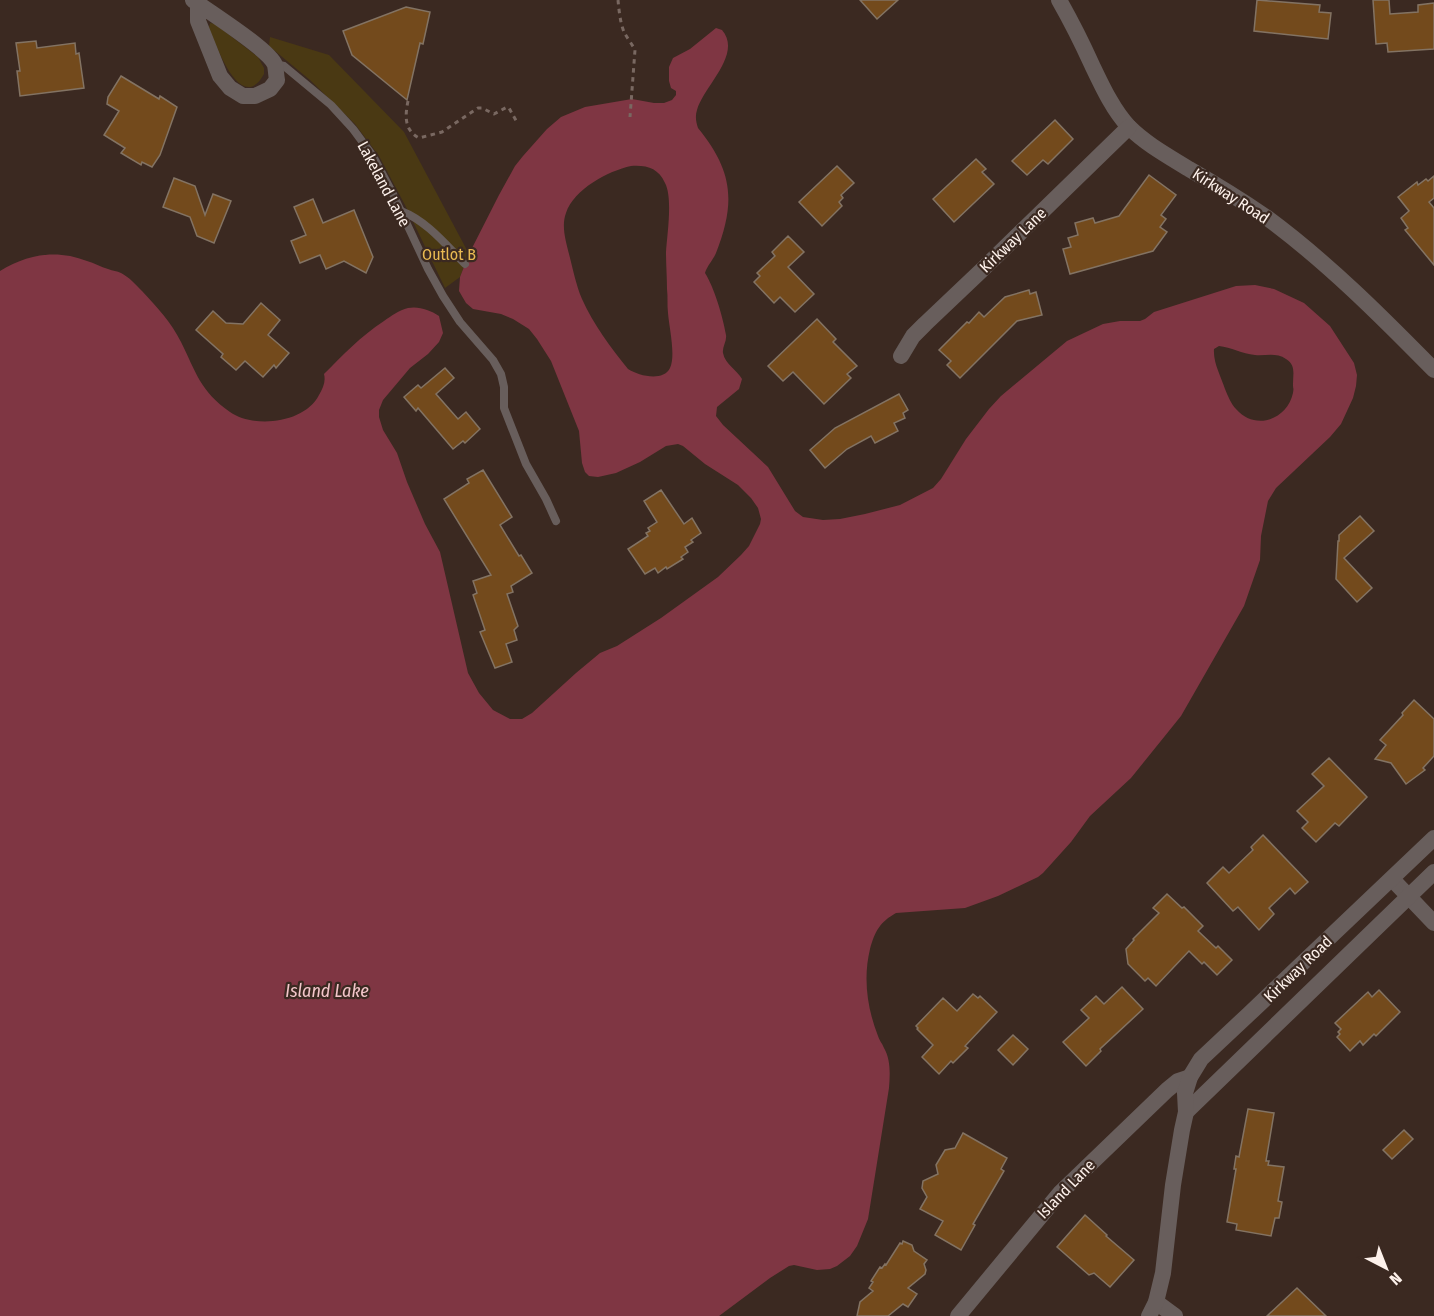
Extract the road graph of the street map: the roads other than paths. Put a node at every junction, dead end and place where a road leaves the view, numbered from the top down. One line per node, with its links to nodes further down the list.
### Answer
1 (1059, 0): 4 (street, Kirkway Road)
2 (196, 2): 3 (street, Lakeland Lane); 3 (street, Lakeland Lane)
3 (275, 64): 5 (lane, Lakeland Lane)
4 (1129, 127): 7 (street, Kirkway Lane); 8 (street, Kirkway Road)
5 (400, 211): 6 (lane); 9 (lane, Lakeland Lane)
6 (465, 264)
7 (901, 356)
8 (1434, 370)
9 (556, 521)
10 (1434, 838): 12 (street, Kirkway Road)
11 (1434, 872): 13 (street, Kirkway Road)
12 (1392, 879): 13 (street); 15 (street, Kirkway Road)
13 (1409, 897): 14 (street); 16 (street, Kirkway Road)
14 (1434, 923)
15 (1190, 1077): 16 (street, Kirkway Road); 18 (street, Island Lane)
16 (1186, 1112): 17 (street, Kirkway Road)
17 (1152, 1309): 19 (street)
18 (958, 1316)
19 (1175, 1316)

